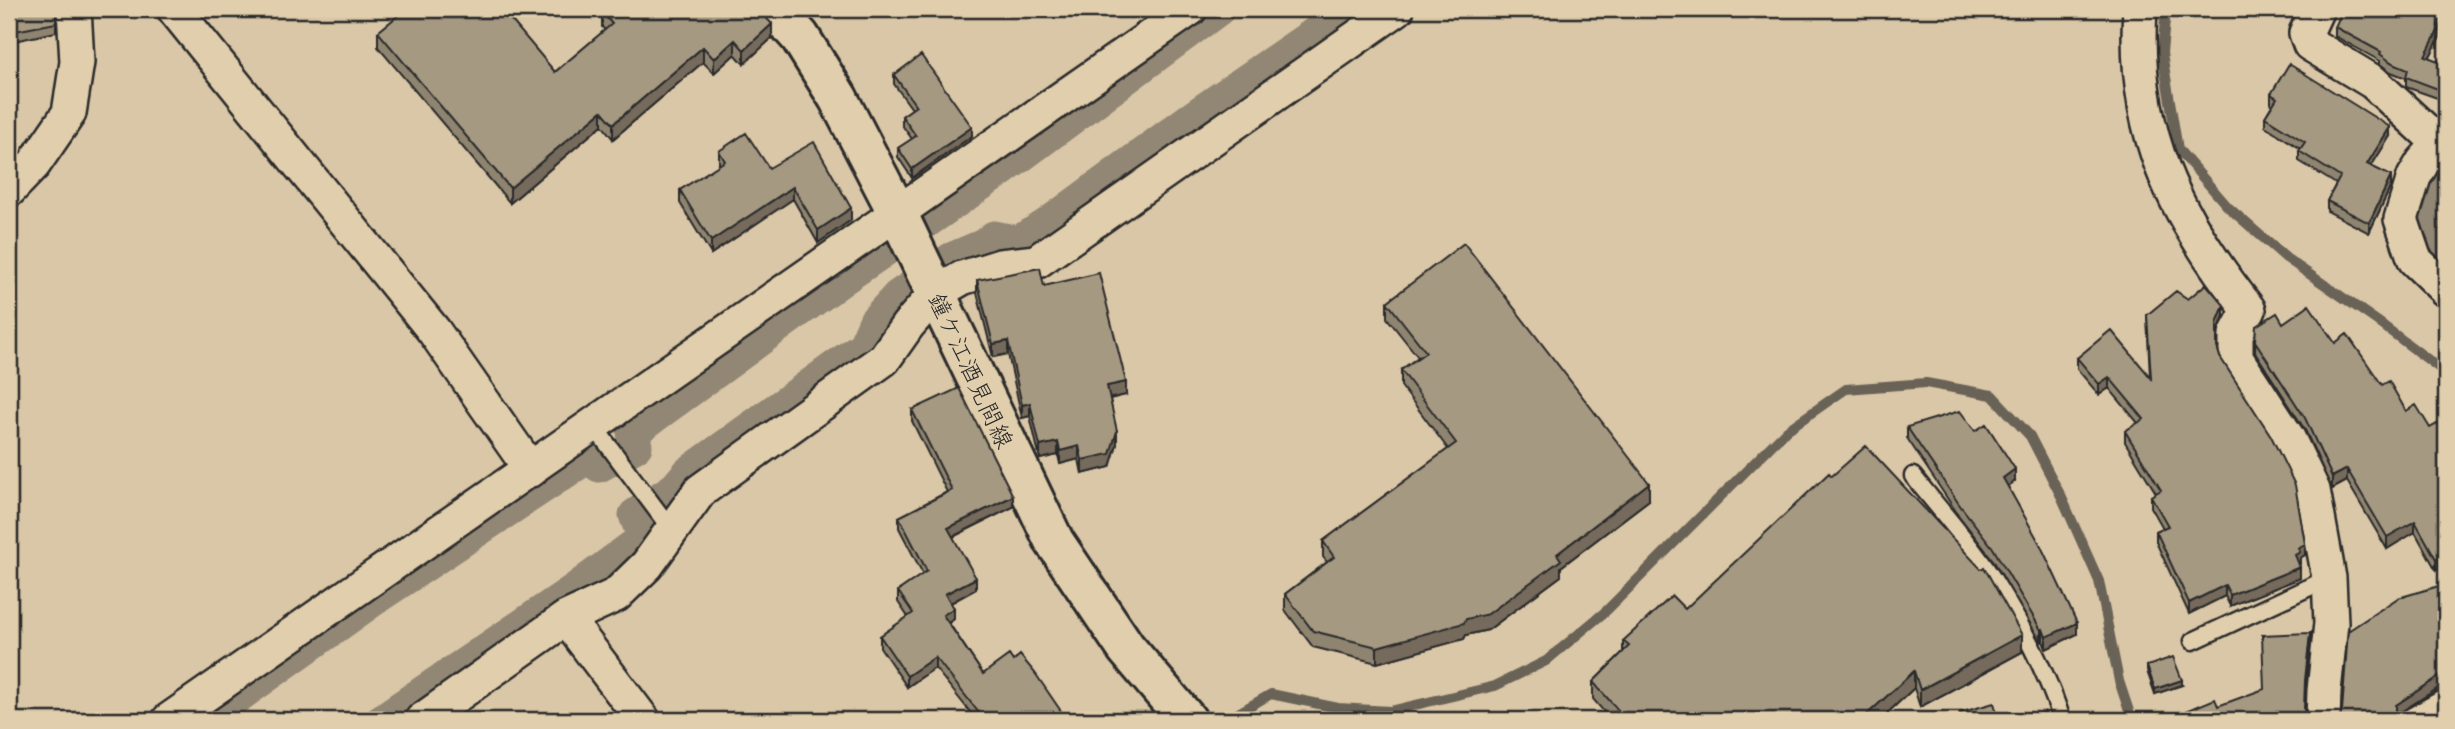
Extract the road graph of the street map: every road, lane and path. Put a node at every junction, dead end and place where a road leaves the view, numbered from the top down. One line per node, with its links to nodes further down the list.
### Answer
1 (74, 9): 9 (street)
2 (174, 9): 14 (street)
3 (775, 9): 10 (main road, 鐘ケ江酒見間線)
4 (1189, 9): 10 (street)
5 (1397, 9): 11 (street)
6 (2140, 9): 17 (street)
7 (2317, 9): 8 (street)
8 (2443, 139): 12 (street)
9 (9, 190)
10 (899, 217): 11 (main road, 鐘ケ江酒見間線); 13 (street)
11 (934, 288): 16 (street); 24 (main road, 鐘ケ江酒見間線)
12 (2446, 289)
13 (593, 425): 14 (street); 16 (lane)
14 (531, 470): 21 (street)
15 (1913, 476): 25 (lane)
16 (673, 532): 18 (street)
17 (2329, 579): 19 (lane); 26 (street)
18 (566, 618): 22 (street); 23 (street)
19 (2193, 641)
20 (2446, 697): 27 (lane)
21 (169, 720)
22 (422, 720)
23 (643, 720)
24 (1187, 720)
25 (2062, 720)
26 (2323, 720)
27 (2405, 720)

